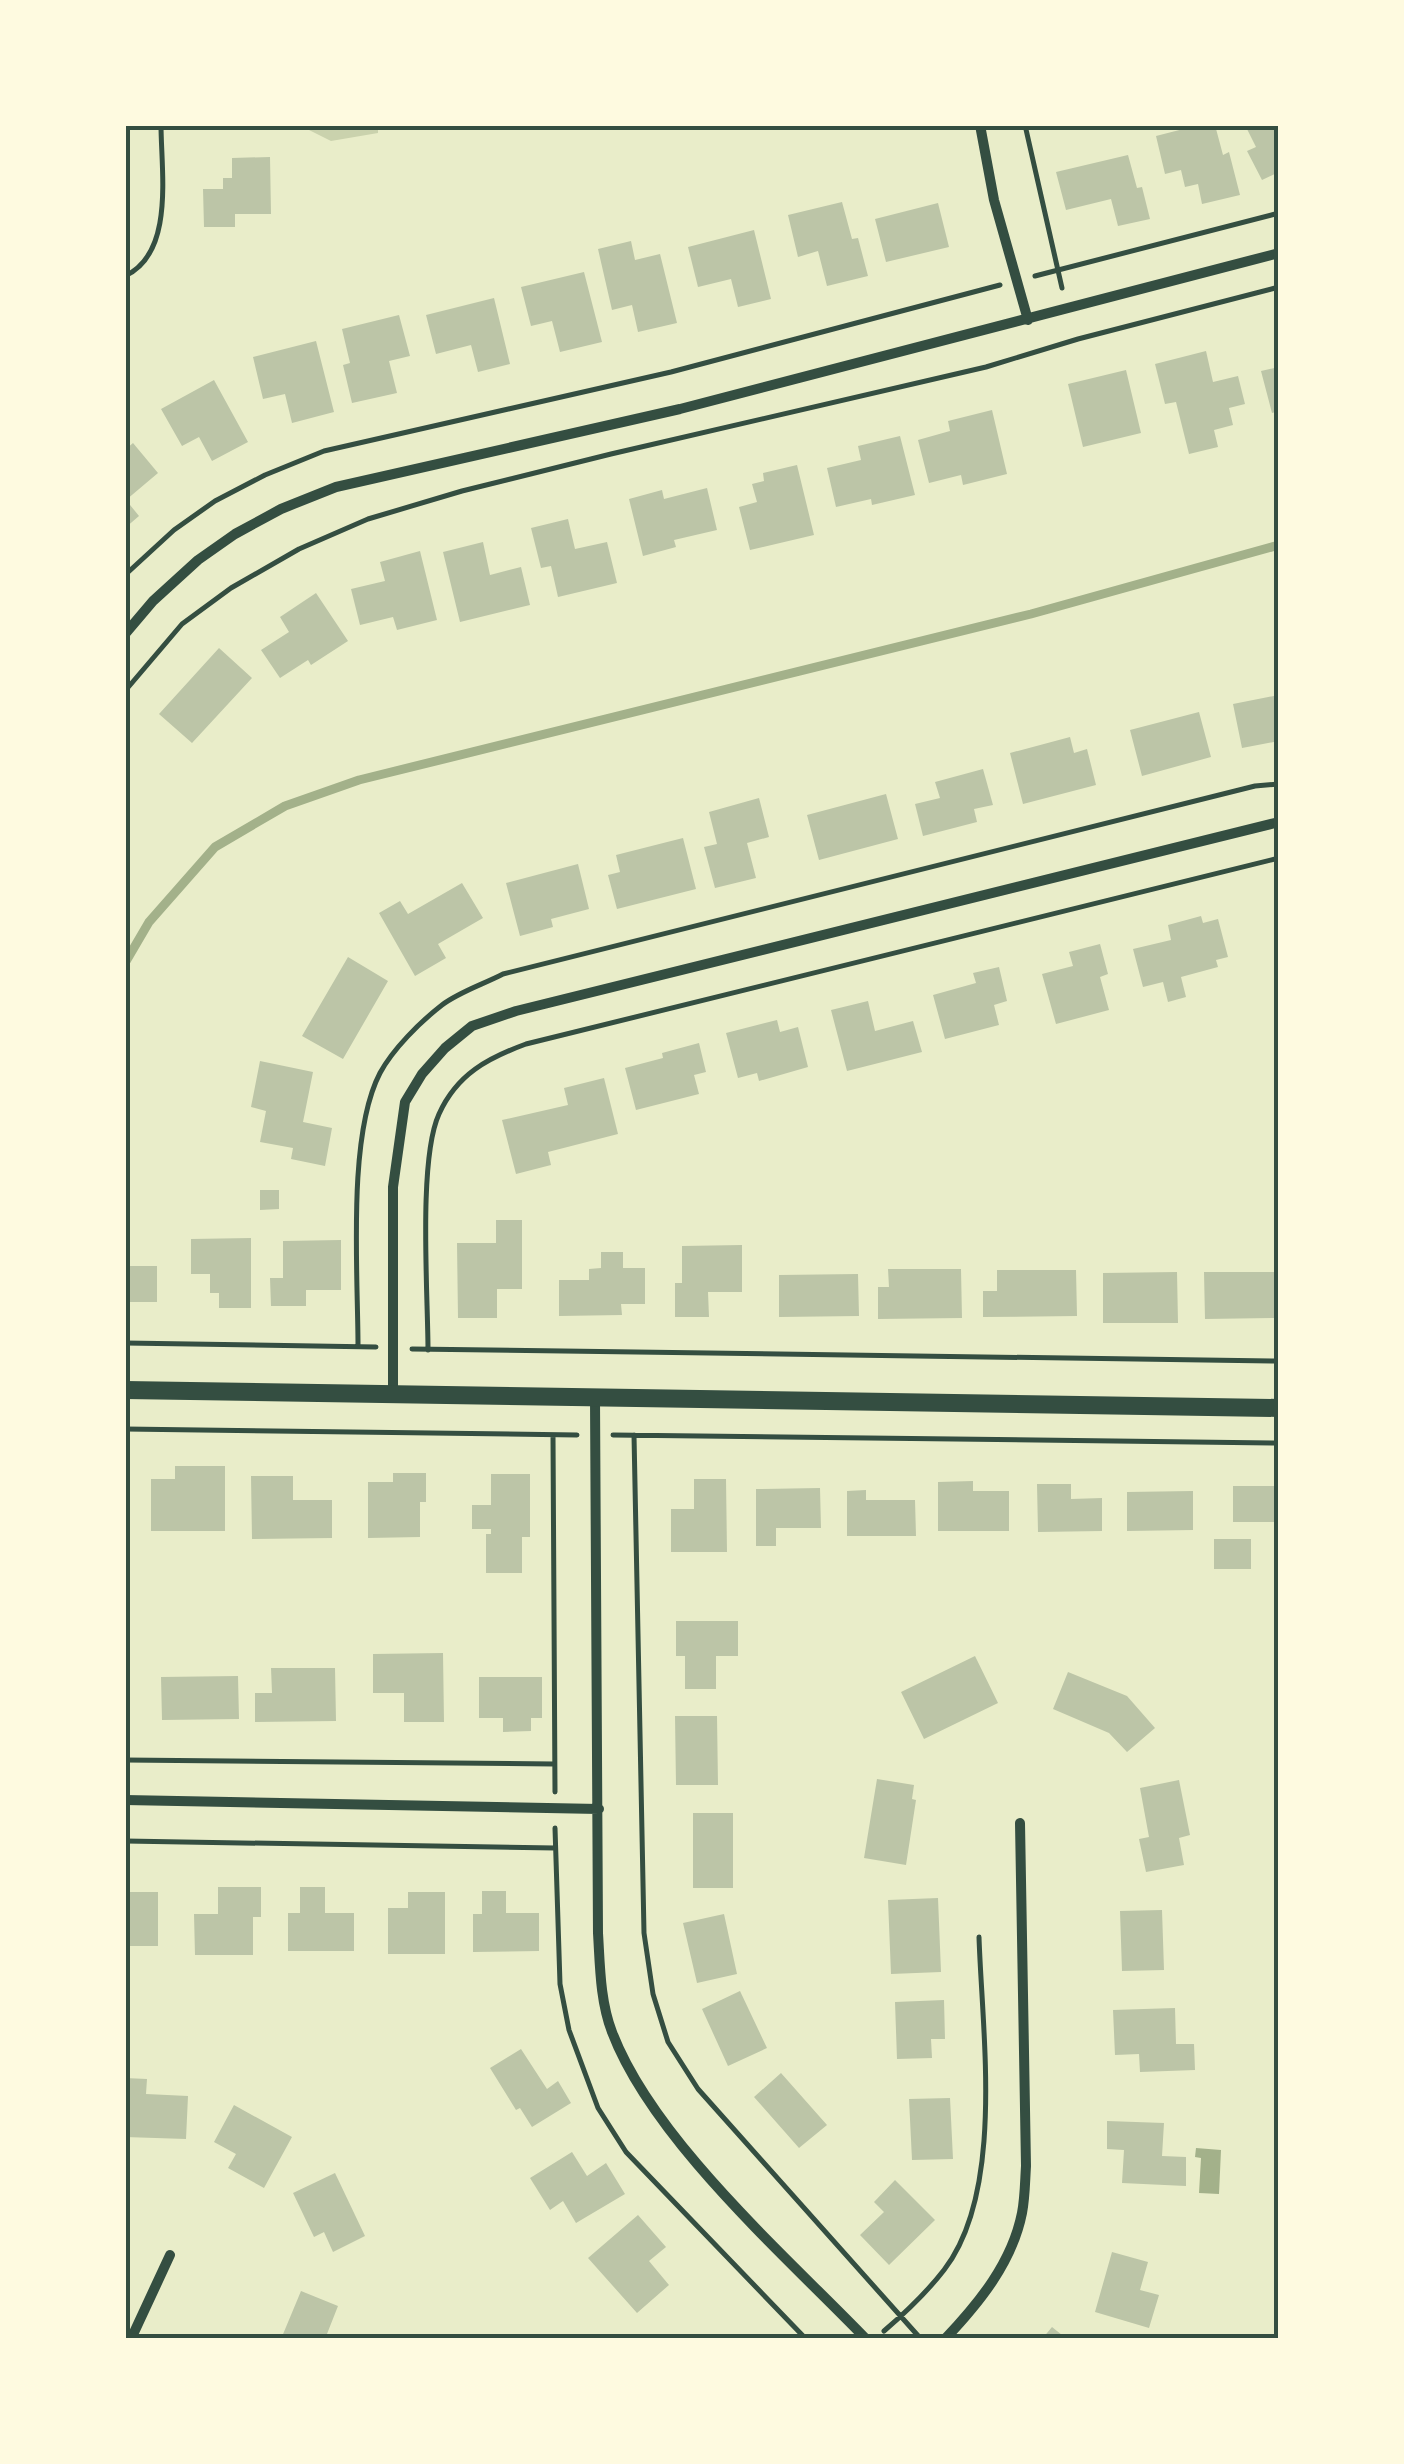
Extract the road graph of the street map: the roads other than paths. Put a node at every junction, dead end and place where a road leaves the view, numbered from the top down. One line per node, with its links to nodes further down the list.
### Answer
1 (980, 125): 3 (street)
2 (1279, 253): 3 (street)
3 (1028, 320): 4 (street)
4 (125, 634)
5 (1279, 822): 7 (street)
6 (125, 1390): 7 (street)
7 (393, 1396): 8 (street)
8 (595, 1399): 9 (street); 11 (street)
9 (1279, 1408)
10 (125, 1800): 11 (street)
11 (599, 1808): 15 (street)
12 (1020, 1824): 16 (street)
13 (170, 2255): 14 (street)
14 (131, 2339)
15 (866, 2339)
16 (946, 2339)

